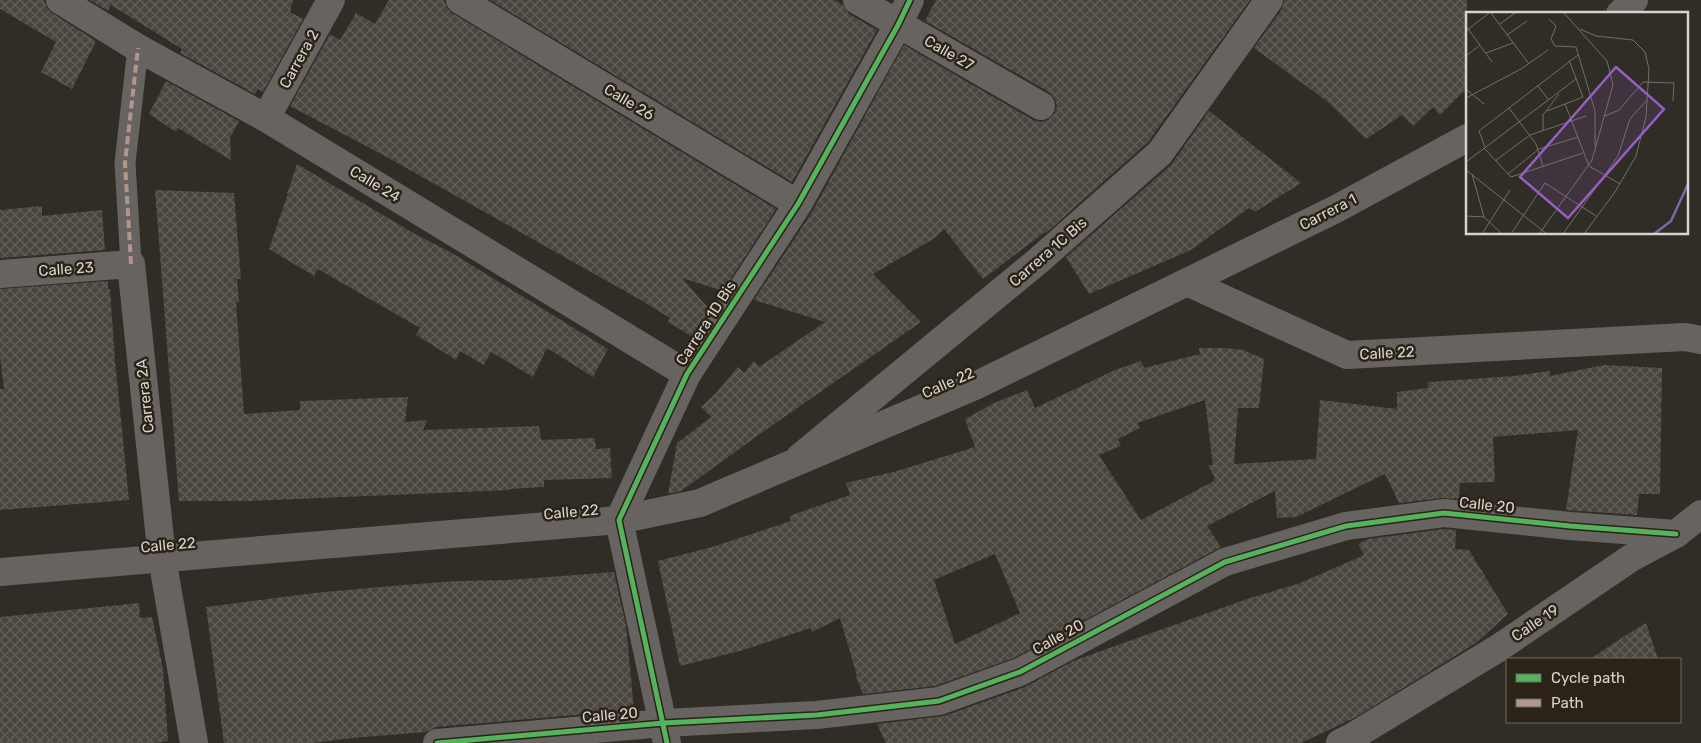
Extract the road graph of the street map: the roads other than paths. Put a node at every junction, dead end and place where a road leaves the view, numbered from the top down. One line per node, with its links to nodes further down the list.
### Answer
1 (60, 0): 10 (street, Calle 24)
2 (331, 0): 12 (street, Carrera 2)
3 (460, 0): 14 (street, Calle 26)
4 (857, 0): 9 (street, Calle 27)
5 (910, 0): 9 (street, Carrera 1D Bis)
6 (1269, 0): 20 (street, Carrera 1C Bis)
7 (1634, 0): 8 (main road)
8 (1622, 12)
9 (898, 25): 11 (street, Calle 27); 14 (street, Carrera 1D Bis)
10 (138, 48): 12 (street, Calle 24); 15 (street, Carrera 2A)
11 (1042, 106)
12 (266, 118): 19 (street, Calle 24)
13 (1466, 139): 17 (main road, Carrera 1)
14 (798, 204): 19 (street, Carrera 1D Bis)
15 (131, 264): 16 (street, Calle 23); 24 (street, Carrera 2A)
16 (0, 274)
17 (1187, 282): 18 (street, Calle 22); 20 (main road, Calle 22)
18 (1701, 340)
19 (687, 374): 22 (street, Carrera 1D Bis)
20 (788, 467): 22 (main road, Calle 22)
21 (1701, 514): 23 (main road, Calle 19)
22 (620, 520): 24 (main road, Calle 22); 26 (street)
23 (1676, 534): 26 (street, Calle 20); 29 (main road, Calle 19)
24 (162, 558): 25 (main road, Calle 22); 27 (street, Carrera 2A)
25 (0, 572)
26 (666, 733): 28 (street, Calle 20)
27 (194, 743)
28 (437, 743)
29 (1340, 743)

